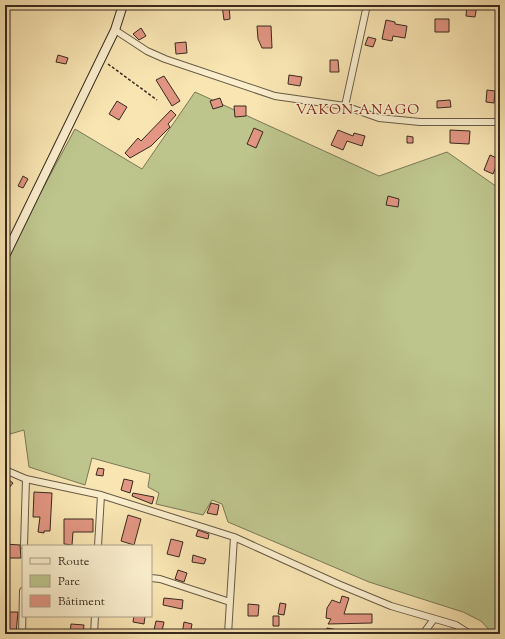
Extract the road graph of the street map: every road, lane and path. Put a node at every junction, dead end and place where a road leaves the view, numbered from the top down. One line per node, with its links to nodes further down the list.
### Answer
1 (123, 5): 3 (main road)
2 (367, 5): 6 (street)
3 (115, 30): 4 (main road); 6 (street)
4 (100, 58): 5 (path); 8 (main road)
5 (157, 100)
6 (345, 106): 7 (street)
7 (500, 122)
8 (5, 256)
9 (5, 470): 10 (street)
10 (26, 479): 11 (street); 13 (street)
11 (101, 495): 12 (street); 14 (street)
12 (234, 537): 16 (street); 19 (street)
13 (24, 545)
14 (98, 545)
15 (152, 578): 16 (street)
16 (230, 602): 22 (street)
17 (22, 617): 20 (street)
18 (95, 617): 21 (street)
19 (434, 619): 23 (street); 24 (street)
20 (22, 634)
21 (94, 634)
22 (228, 634)
23 (423, 634)
24 (470, 634)

